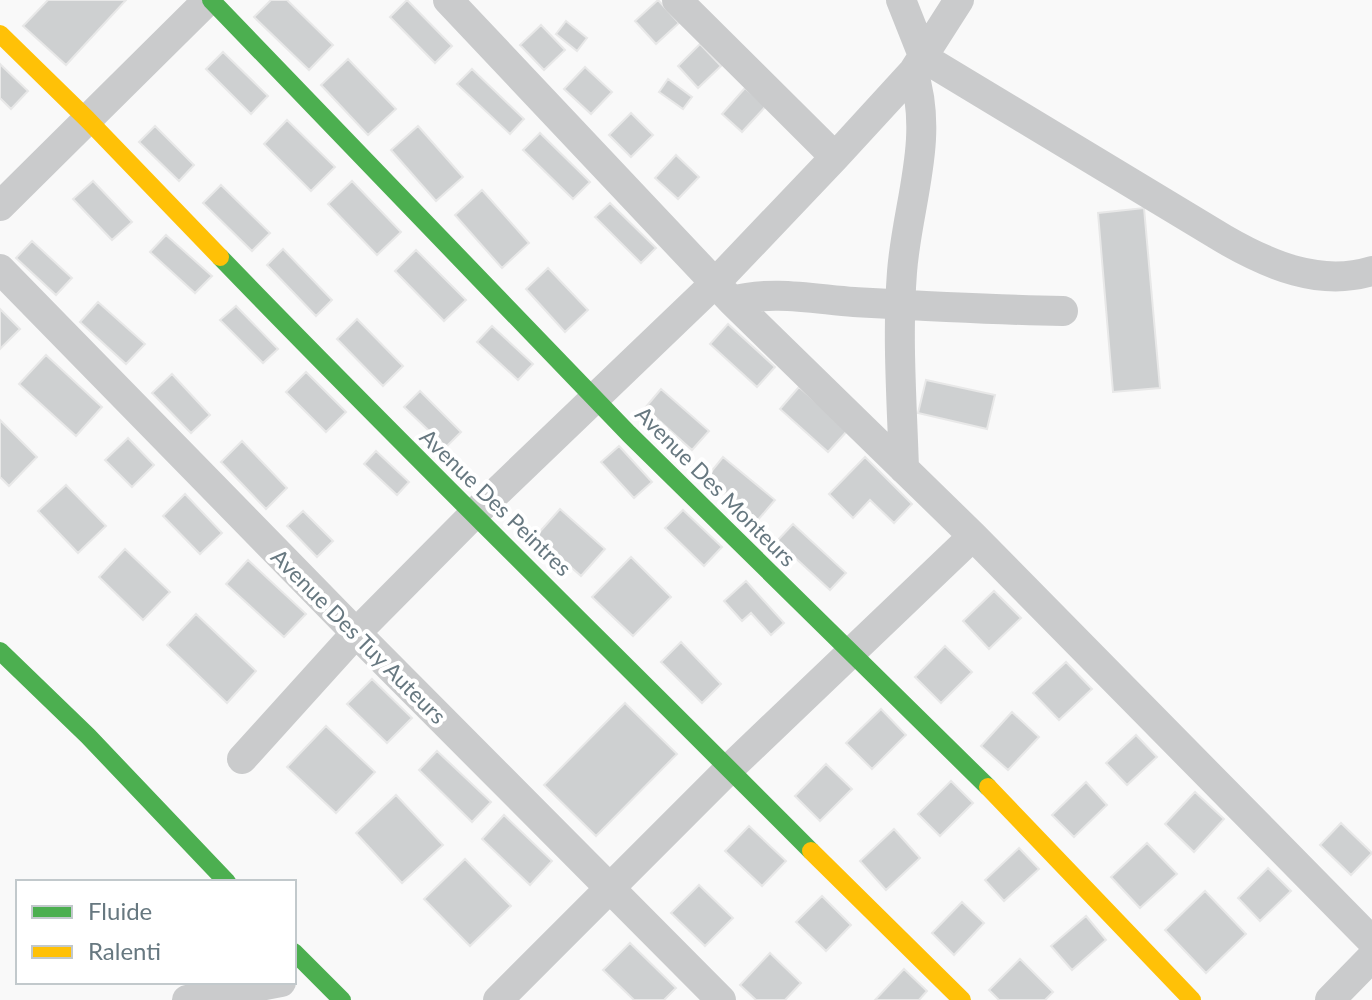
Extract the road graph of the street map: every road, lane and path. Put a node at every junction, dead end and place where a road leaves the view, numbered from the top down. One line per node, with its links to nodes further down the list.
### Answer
1 (210, 0): 8 (street); 16 (street, Avenue Des Monteurs)
2 (448, 0): 13 (street)
3 (677, 0): 9 (street)
4 (901, 0): 7 (street)
5 (959, 0): 7 (street)
6 (0, 34): 8 (street, Avenue Des Peintres)
7 (919, 65): 9 (street); 12 (street); 14 (street)
8 (87, 119): 10 (street); 18 (street, Avenue Des Peintres)
9 (835, 157): 13 (street)
10 (0, 206)
11 (0, 269): 20 (street, Avenue Des Tuy Auteurs)
12 (1372, 271)
13 (724, 292): 14 (street); 16 (street); 17 (street)
14 (901, 303): 15 (street); 17 (street)
15 (1063, 311)
16 (593, 398): 18 (street); 22 (street, Avenue Des Monteurs)
17 (904, 469): 19 (street)
18 (475, 513): 20 (street); 24 (street, Avenue Des Peintres)
19 (973, 536): 22 (street); 27 (street)
20 (356, 633): 23 (street); 26 (street, Avenue Des Tuy Auteurs)
21 (0, 651): 25 (street)
22 (851, 653): 24 (street); 37 (street, Avenue Des Monteurs)
23 (242, 759)
24 (730, 768): 26 (street); 36 (street, Avenue Des Peintres)
25 (225, 880)
26 (609, 888): 34 (street); 35 (street, Avenue Des Tuy Auteurs)
27 (1372, 941)
28 (296, 957): 30 (street)
29 (1372, 957): 38 (street)
30 (305, 977): 33 (street)
31 (271, 984): 32 (street)
32 (187, 1000)
33 (342, 1000)
34 (498, 1000)
35 (721, 1000)
36 (962, 1000)
37 (1192, 1000)
38 (1330, 1000)

